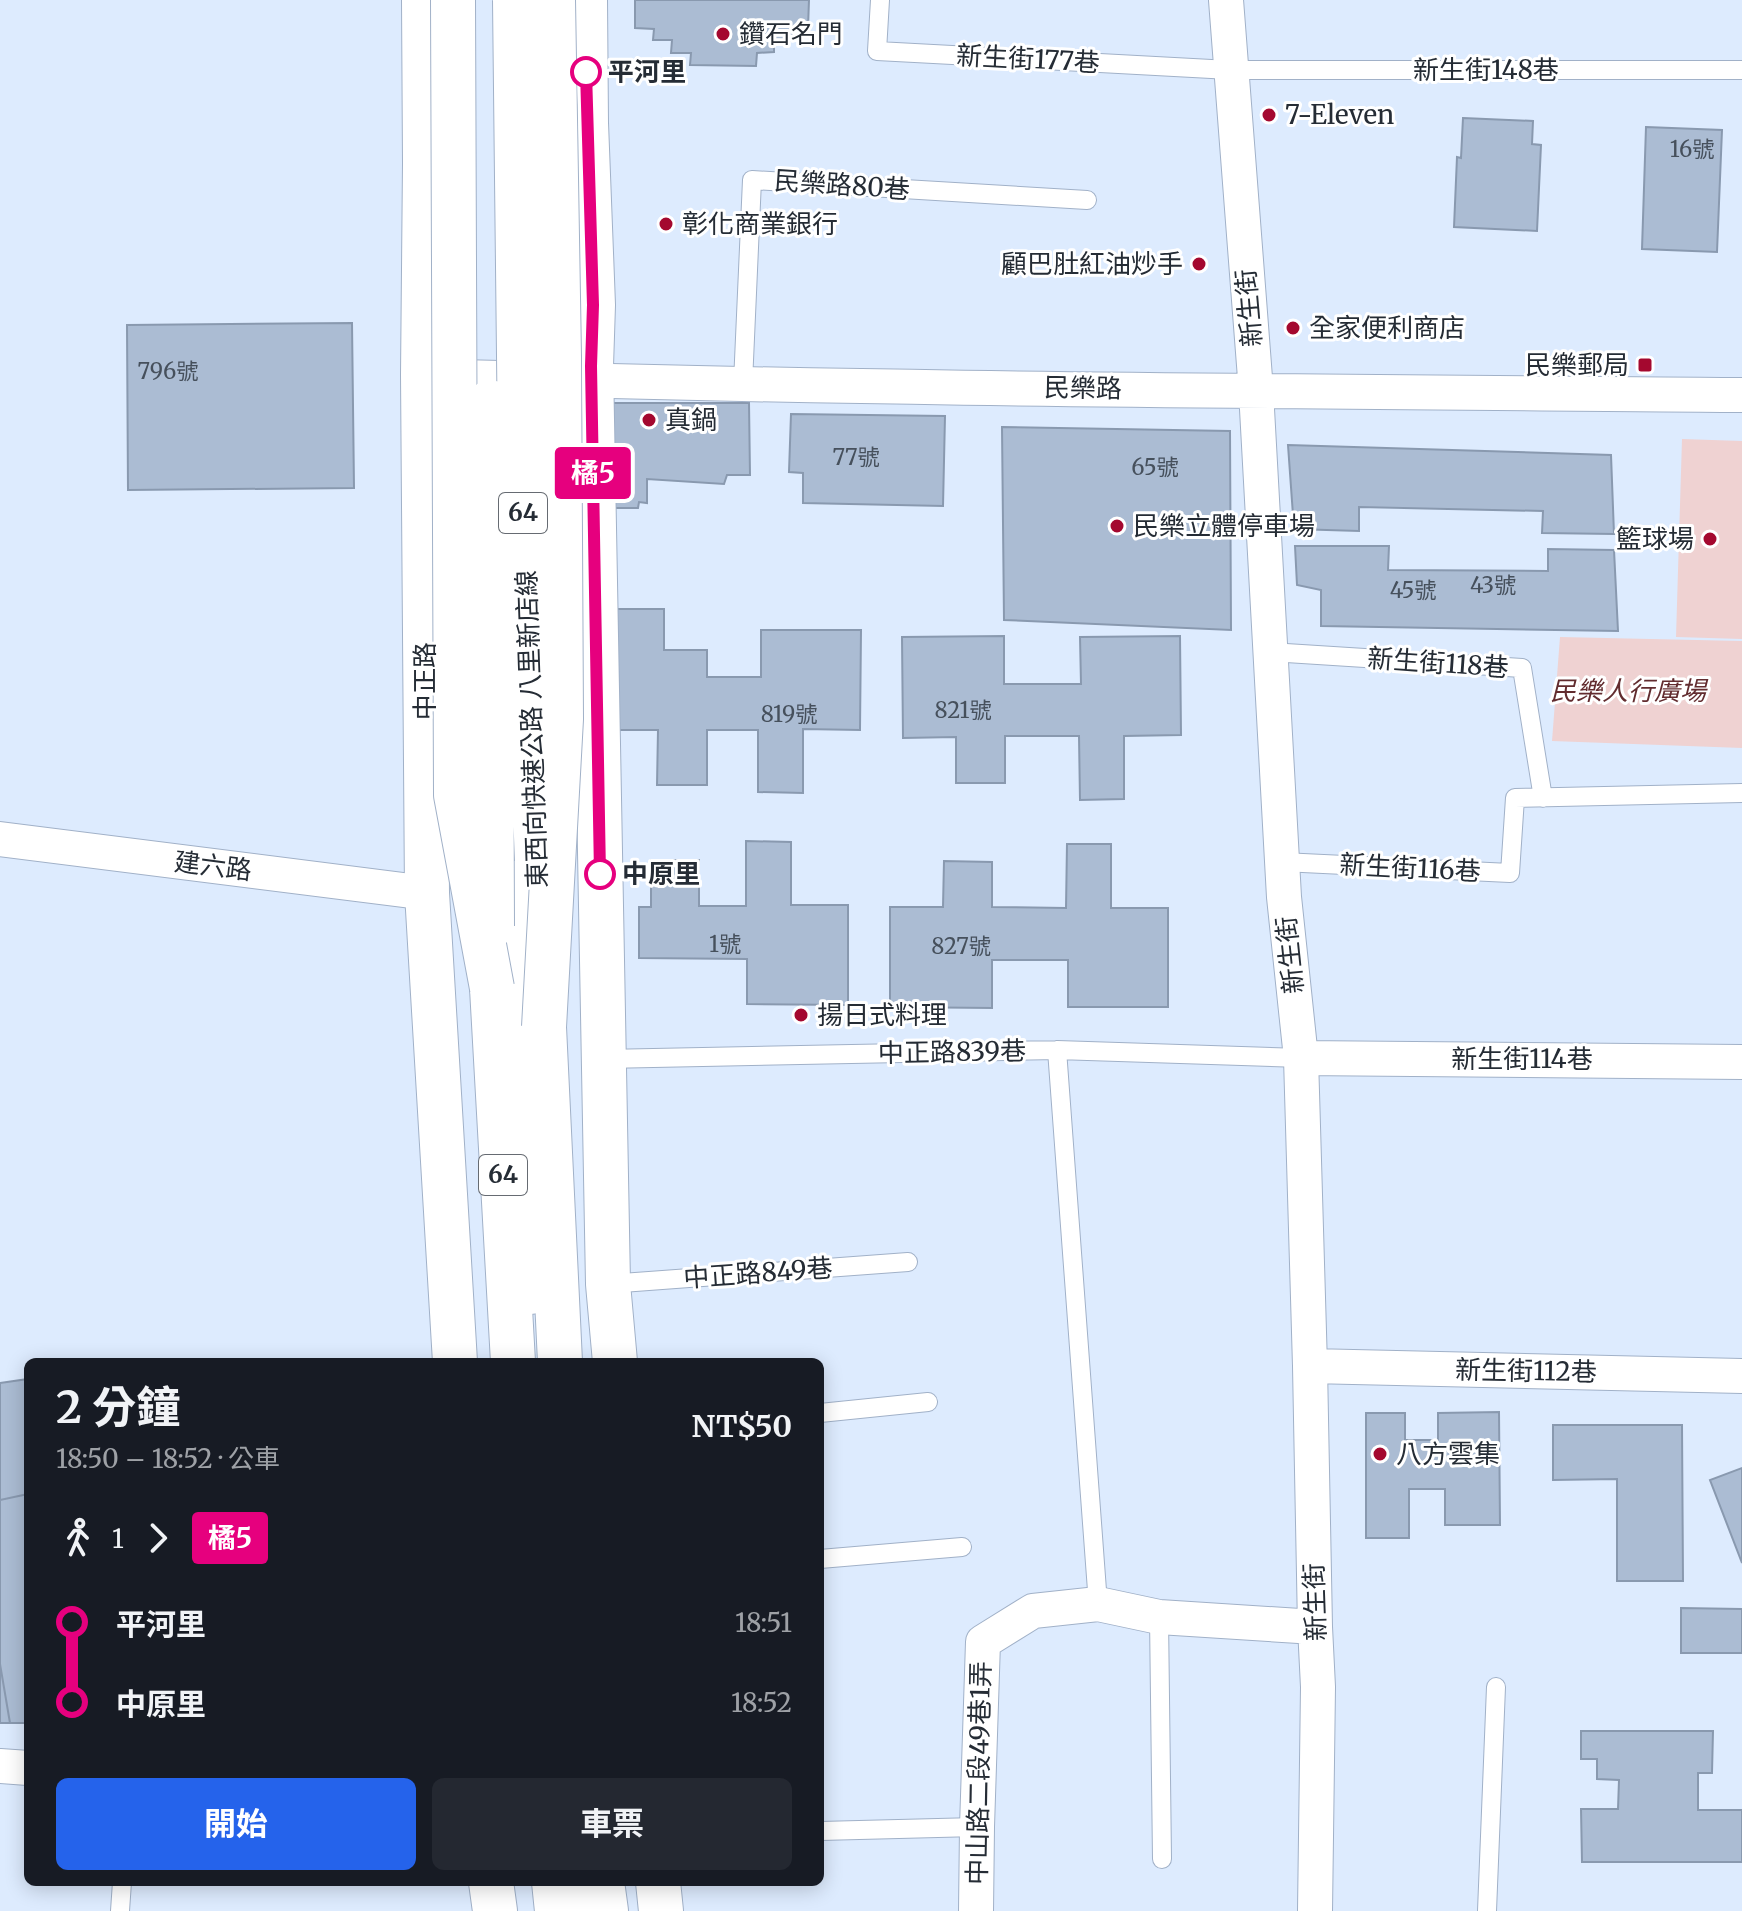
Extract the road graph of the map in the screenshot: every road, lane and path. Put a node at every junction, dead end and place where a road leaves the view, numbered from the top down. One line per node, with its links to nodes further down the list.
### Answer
1 (424, 0): 13 (main road, 中正路)
2 (453, 0): 25 (main road, bridge)
3 (488, 0): 25 (main road, 東西向快速公路 八里新店線 / 64, bridge)
4 (500, 0): 14 (main road)
5 (515, 0): 26 (main road, 東西向快速公路 八里新店線 / 64, bridge)
6 (553, 0): 26 (main road, bridge)
7 (585, 0): 15 (main road)
8 (880, 0): 10 (lane, 新生街177巷)
9 (1226, 0): 10 (street, 新生街)
10 (1230, 70): 11 (lane, 新生街148巷); 17 (street, 新生街)
11 (1742, 70)
12 (1087, 200): 16 (lane, 民樂路80巷)
13 (423, 375): 14 (street, 民樂路); 24 (main road, 中正路)
14 (503, 378): 15 (street, 民樂路); 35 (main road)
15 (591, 381): 16 (street, 民樂路); 29 (main road)
16 (743, 383): 17 (street, 民樂路)
17 (1256, 391): 18 (street, 民樂路); 19 (street, 新生街)
18 (1742, 395)
19 (1270, 652): 21 (lane, 新生街118巷); 23 (street, 新生街)
20 (1742, 793): 21 (lane)
21 (1543, 798): 23 (lane, 新生街116巷)
22 (0, 839): 24 (street, 建六路)
23 (1282, 862): 28 (street, 新生街)
24 (427, 893): 33 (main road, 中正路)
25 (492, 988): 34 (main road, 東西向快速公路 八里新店線 / 64)
26 (544, 1027): 36 (main road, 東西向快速公路 八里新店線 / 64)
27 (1057, 1050): 28 (lane, 中正路839巷); 29 (lane, 中正路839巷); 44 (lane)
28 (1301, 1058): 30 (street, 新生街114巷); 38 (street, 新生街)
29 (604, 1059): 32 (main road)
30 (1742, 1062)
31 (908, 1262): 32 (lane, 中正路849巷)
32 (608, 1284): 37 (main road)
33 (455, 1358)
34 (513, 1358)
35 (533, 1358)
36 (560, 1358)
37 (615, 1358)
38 (1310, 1366): 39 (street, 新生街112巷); 46 (street, 新生街)
39 (1742, 1376)
40 (928, 1402): 41 (lane)
41 (824, 1413)
42 (962, 1547): 43 (lane)
43 (824, 1559)
44 (1098, 1604): 45 (street, 中山路二段49巷1弄); 50 (street, 中山路二段49巷1弄)
45 (1159, 1617): 46 (street, 中山路二段49巷1弄); 52 (lane)
46 (1315, 1627): 66 (street, 新生街)
47 (1496, 1687): 67 (lane)
48 (0, 1766): 49 (street)
49 (24, 1768)
50 (977, 1827): 51 (lane); 65 (street, 中山路二段49巷1弄)
51 (824, 1831)
52 (1162, 1859)
53 (122, 1886): 59 (lane)
54 (492, 1886): 60 (main road)
55 (554, 1886): 61 (main road)
56 (578, 1886): 62 (main road)
57 (603, 1886): 63 (main road)
58 (658, 1886): 64 (main road)
59 (120, 1911)
60 (495, 1911)
61 (557, 1911)
62 (581, 1911)
63 (606, 1911)
64 (661, 1911)
65 (976, 1911)
66 (1315, 1911)
67 (1487, 1911)

